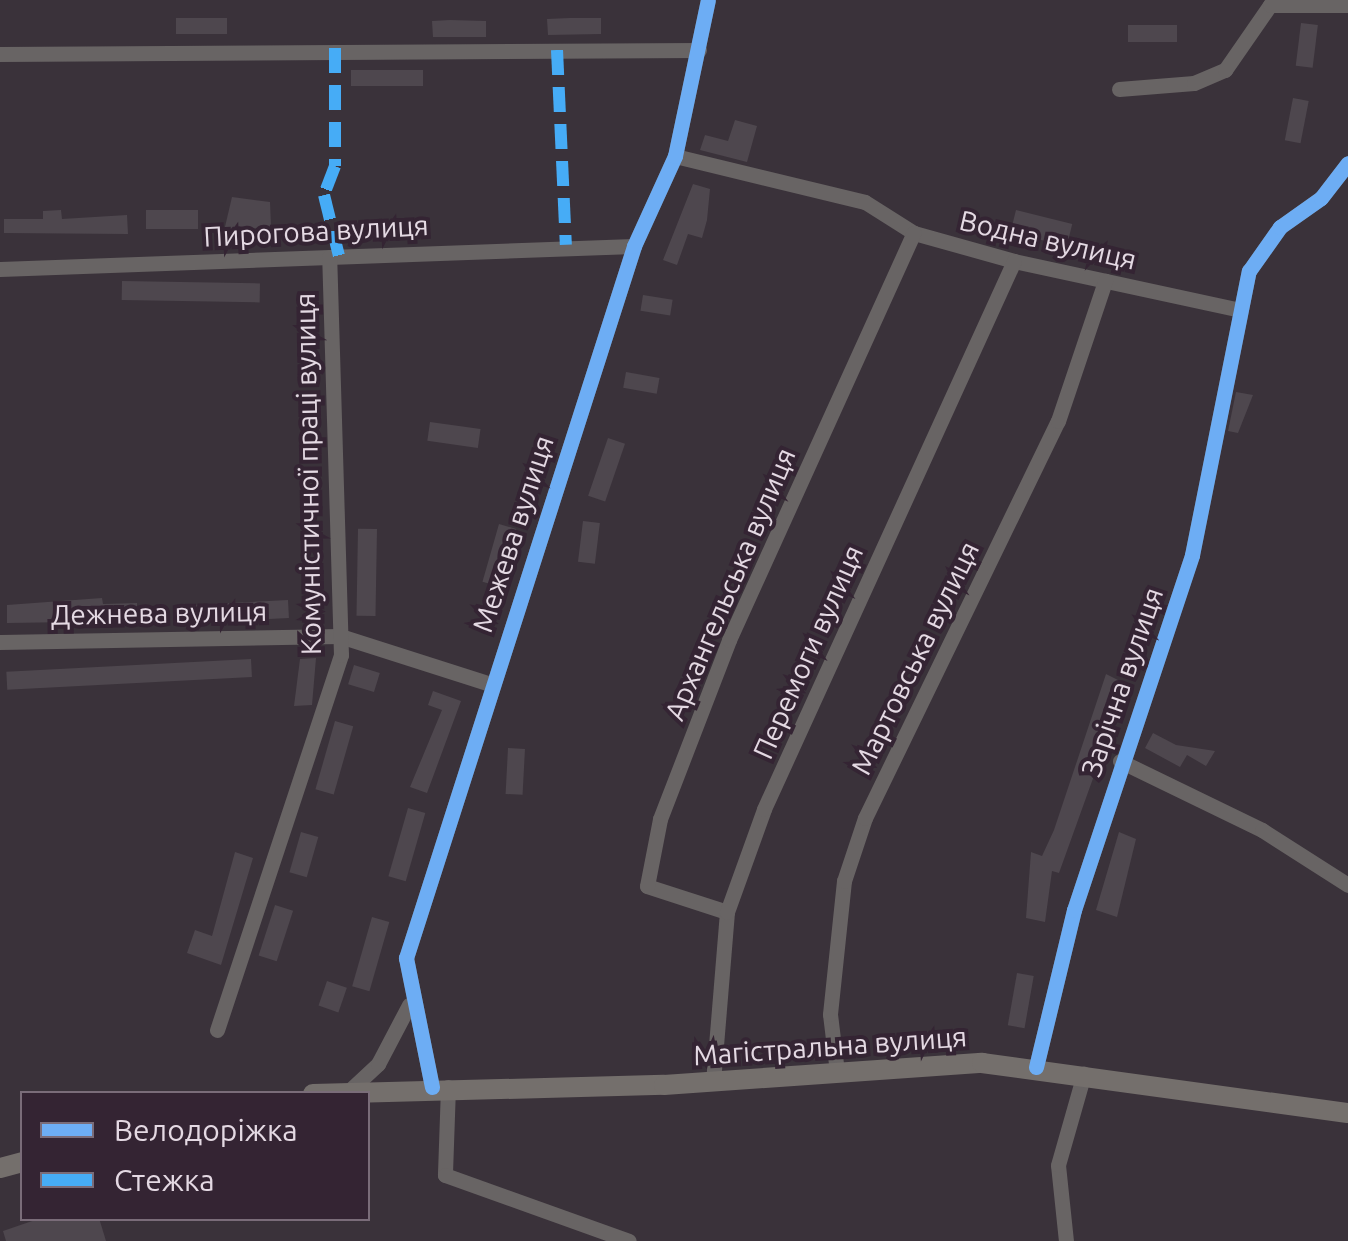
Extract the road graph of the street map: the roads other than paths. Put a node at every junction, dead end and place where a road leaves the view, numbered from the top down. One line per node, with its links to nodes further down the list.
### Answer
1 (708, 0): 3 (street, Межева вулиця)
2 (1348, 4): 5 (street)
3 (698, 50): 4 (street); 6 (street, Межева вулиця)
4 (0, 54)
5 (1120, 89)
6 (674, 156): 8 (street, Водна вулиця); 9 (street, Межева вулиця)
7 (1348, 164): 14 (street)
8 (914, 233): 11 (street, Водна вулиця); 20 (street, Архангельська вулиця)
9 (634, 246): 10 (street, Пирогова вулиця); 17 (street, Межева вулиця)
10 (329, 257): 12 (street, Пирогова вулиця); 15 (street, Комуністичної праці вулиця)
11 (1014, 261): 13 (street, Водна вулиця); 20 (street, Перемоги вулиця)
12 (0, 268)
13 (1104, 280): 14 (street, Водна вулиця); 24 (street, Мартовська вулиця)
14 (1236, 309): 18 (street, Зарічна вулиця)
15 (340, 636): 16 (street, Дежнева вулиця); 17 (street, Дежнева вулиця); 22 (street, Комуністичної праці вулиця)
16 (0, 642)
17 (490, 684): 21 (street, Межева вулиця)
18 (1120, 761): 19 (street); 23 (street, Зарічна вулиця)
19 (1348, 885)
20 (727, 912): 26 (street, Перемоги вулиця)
21 (409, 1006): 27 (street, Межева вулиця); 28 (street)
22 (217, 1030)
23 (1036, 1067): 24 (main road, Магістральна вулиця); 25 (main road, Магістральна вулиця)
24 (836, 1072): 26 (main road, Магістральна вулиця)
25 (1084, 1074): 29 (main road, Магістральна вулиця); 31 (street)
26 (713, 1082): 27 (main road, Магістральна вулиця)
27 (440, 1087): 28 (main road, Магістральна вулиця); 30 (street, Межева вулиця)
28 (350, 1091)
29 (1348, 1113)
30 (628, 1241)
31 (1066, 1241)

